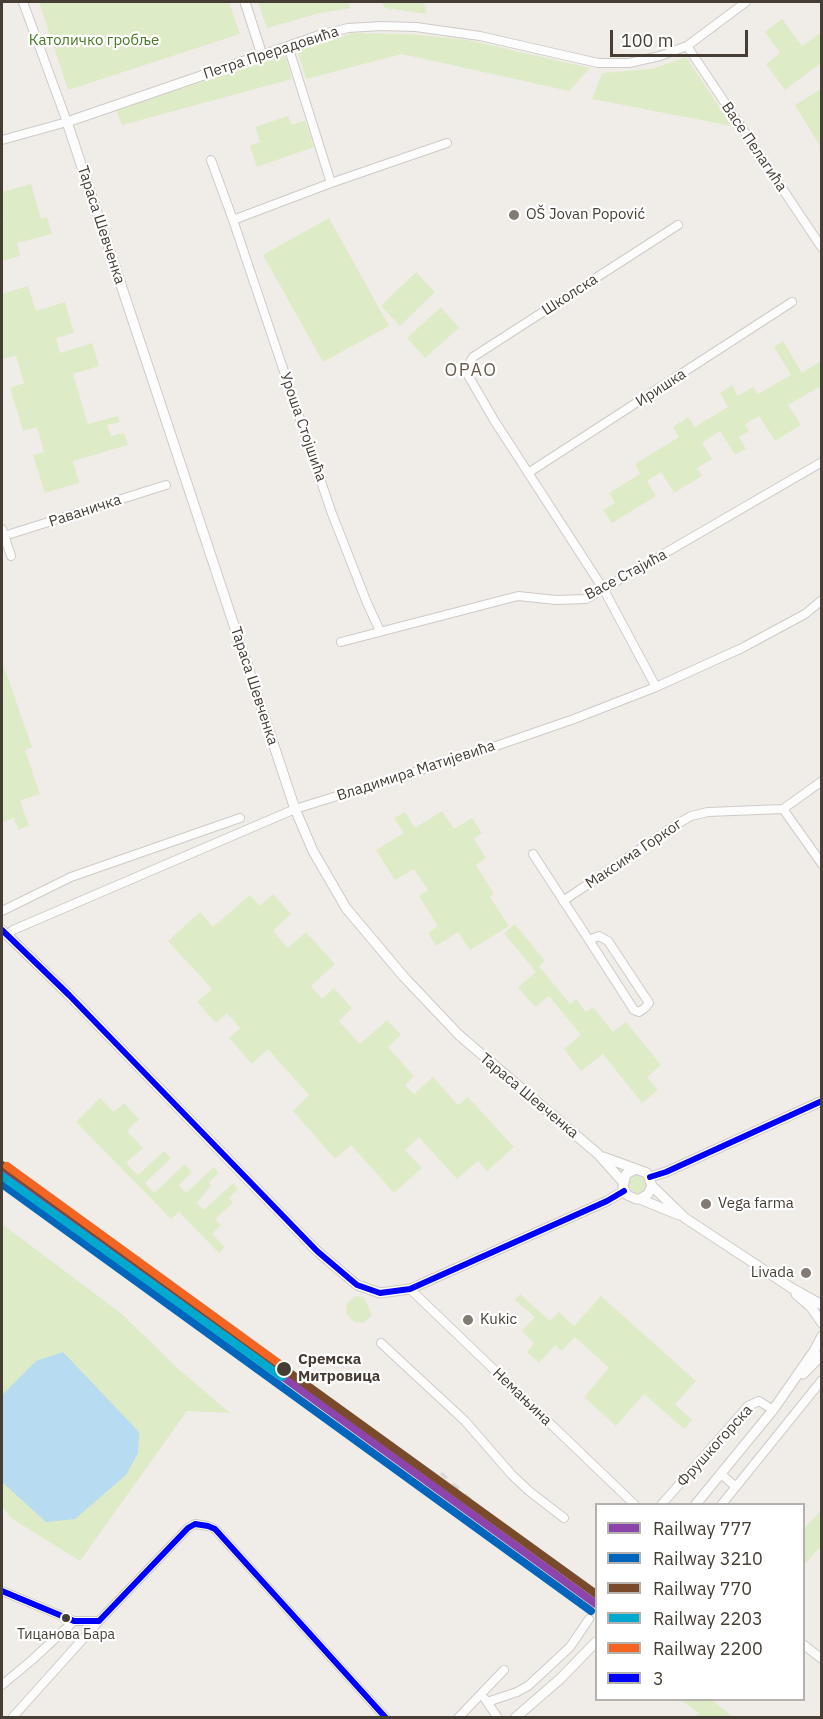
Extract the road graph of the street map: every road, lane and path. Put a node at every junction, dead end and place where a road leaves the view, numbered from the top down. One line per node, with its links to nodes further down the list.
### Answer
1 (23, 2): 7 (street)
2 (245, 2): 6 (street)
3 (746, 2): 5 (street, Петра Прерадовића)
4 (288, 46): 5 (street, Петра Прерадовића); 6 (street, Петра Прерадовића); 11 (street)
5 (687, 46): 14 (street, Васе Пелагића)
6 (262, 55): 7 (street, Петра Прерадовића)
7 (67, 122): 8 (street, Петра Прерадовића); 27 (street, Тараса Шевченка)
8 (2, 141)
9 (447, 143): 11 (street)
10 (211, 160): 12 (street, Уроша Стојшића)
11 (331, 183): 12 (street)
12 (233, 220): 23 (street, Уроша Стојшића)
13 (678, 225): 17 (street, Школска)
14 (822, 248)
15 (792, 302): 17 (street, Иришка)
16 (822, 462): 21 (street, Васе Стајића)
17 (528, 473): 21 (street)
18 (166, 485): 19 (street, Раваничка)
19 (3, 533): 20 (street, Раваничка)
20 (11, 556)
21 (604, 590): 23 (street, Васе Стајића); 25 (street)
22 (822, 600): 25 (street, Владимира Матијевића)
23 (380, 631): 24 (street, Васе Стајића)
24 (341, 642)
25 (656, 687): 27 (street, Владимира Матијевића)
26 (822, 782): 28 (street)
27 (295, 809): 34 (street, Владимира Матијевића); 37 (street, Тараса Шевченка)
28 (783, 809): 31 (street); 32 (street, Максима Горког)
29 (240, 818): 33 (street)
30 (533, 854): 32 (street)
31 (822, 864)
32 (563, 901): 35 (street)
33 (2, 910)
34 (4, 933): 44 (street)
35 (589, 940): 35 (street)
36 (822, 1101): 39 (street)
37 (598, 1154): 38 (street, Тараса Шевченка); 40 (street, Тараса Шевченка)
38 (634, 1170): 39 (street); 40 (street)
39 (651, 1181): 41 (street); 42 (street)
40 (624, 1187): 41 (street); 44 (street)
41 (640, 1199): 42 (street)
42 (685, 1218): 43 (street)
43 (790, 1287): 45 (street); 46 (street)
44 (410, 1289): 55 (street, Немањина)
45 (822, 1305)
46 (822, 1323)
47 (822, 1336): 51 (street, Фрушкогорска)
48 (381, 1343): 59 (street)
49 (822, 1355): 51 (street, Фрушкогорска)
50 (822, 1380): 54 (street)
51 (789, 1389): 52 (street, Фрушкогорска)
52 (773, 1410): 53 (street, Фрушкогорска); 56 (street, Фрушкогорска)
53 (721, 1474): 54 (street, Фрушкогорска); 57 (street, Фрушкогорска)
54 (736, 1487): 58 (street)
55 (633, 1503)
56 (663, 1503)
57 (697, 1503)
58 (723, 1503)
59 (564, 1518)
60 (2, 1591): 62 (street)
61 (590, 1618): 70 (street)
62 (74, 1621): 63 (street); 68 (street)
63 (99, 1621): 71 (street); 72 (street)
64 (595, 1644): 75 (street)
65 (805, 1646): 66 (street)
66 (822, 1659)
67 (504, 1670): 69 (street)
68 (2, 1684)
69 (481, 1695): 70 (street); 73 (street)
70 (488, 1702): 74 (street)
71 (12, 1718)
72 (386, 1718)
73 (458, 1718)
74 (498, 1718)
75 (515, 1718)

